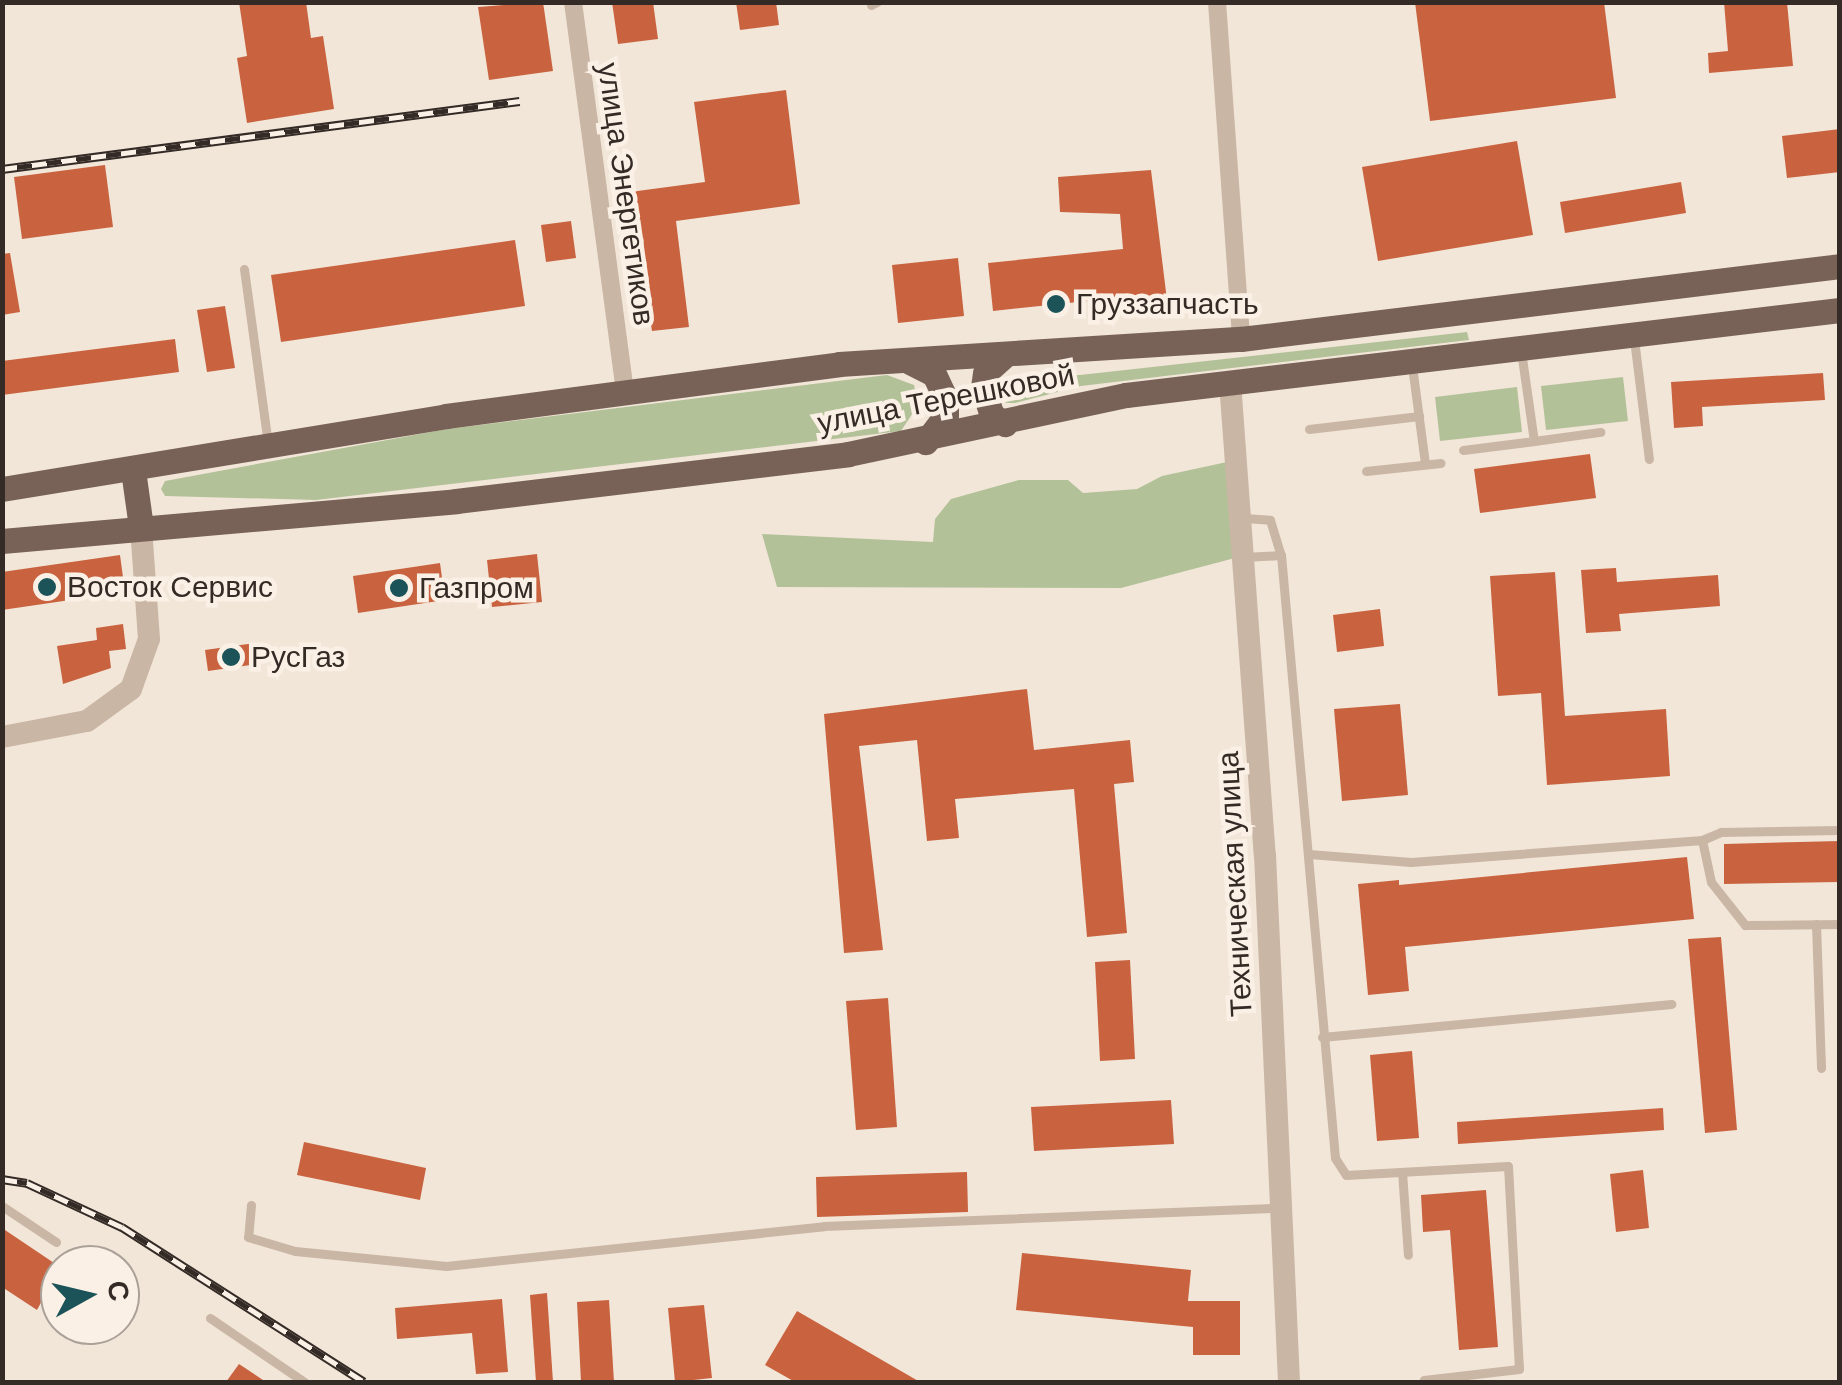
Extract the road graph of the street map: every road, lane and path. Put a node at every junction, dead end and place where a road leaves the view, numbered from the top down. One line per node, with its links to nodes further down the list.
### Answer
1 (572, 2): 15 (street, улица Энергетиков)
2 (1217, 2): 8 (street)
3 (1840, 266): 6 (main road, улица Терешковой)
4 (244, 269): 22 (lane)
5 (1840, 310): 7 (main road, улица Терешковой)
6 (1472, 312): 8 (main road, улица Терешковой); 11 (main road)
7 (1634, 336): 9 (main road, улица Терешковой); 24 (lane)
8 (1241, 339): 10 (main road, улица Терешковой)
9 (1522, 350): 11 (main road, улица Терешковой); 20 (lane)
10 (1004, 356): 12 (main road, улица Терешковой); 17 (main road)
11 (1478, 356): 13 (main road, улица Терешковой)
12 (906, 360): 15 (main road, улица Терешковой); 21 (main road)
13 (1412, 363): 14 (main road, улица Терешковой); 16 (lane)
14 (1230, 382): 17 (main road, улица Терешковой); 30 (street, Техническая улица)
15 (625, 393): 22 (main road, улица Терешковой)
16 (1419, 416): 18 (lane); 26 (lane)
17 (1005, 424): 21 (main road, улица Терешковой)
18 (1309, 429)
19 (1600, 432): 20 (lane)
20 (1534, 441): 23 (lane)
21 (926, 442): 31 (main road, улица Терешковой)
22 (268, 446): 27 (main road, улица Терешковой)
23 (1463, 450)
24 (1649, 459)
25 (1440, 463): 26 (lane)
26 (1425, 464): 28 (lane)
27 (133, 470): 29 (main road, улица Терешковой); 31 (main road)
28 (1366, 471)
29 (2, 489)
30 (1241, 518): 33 (lane); 34 (street, Техническая улица)
31 (141, 527): 32 (main road, улица Терешковой); 35 (street)
32 (2, 541)
33 (1281, 555): 34 (lane); 38 (lane)
34 (1244, 558): 47 (street, Техническая улица)
35 (2, 737)
36 (1840, 830): 37 (lane)
37 (1702, 840): 38 (lane); 39 (lane)
38 (1310, 854): 42 (lane)
39 (1816, 924): 40 (lane); 43 (lane)
40 (1840, 924)
41 (1671, 1004): 42 (lane)
42 (1322, 1036): 44 (lane)
43 (1822, 1068)
44 (1402, 1172): 49 (lane); 51 (lane)
45 (2, 1206): 48 (lane)
46 (252, 1206): 47 (lane)
47 (1281, 1208): 53 (street, Техническая улица)
48 (56, 1242)
49 (1408, 1255)
50 (210, 1318): 52 (lane)
51 (1424, 1380)
52 (304, 1382)
53 (1290, 1382)

